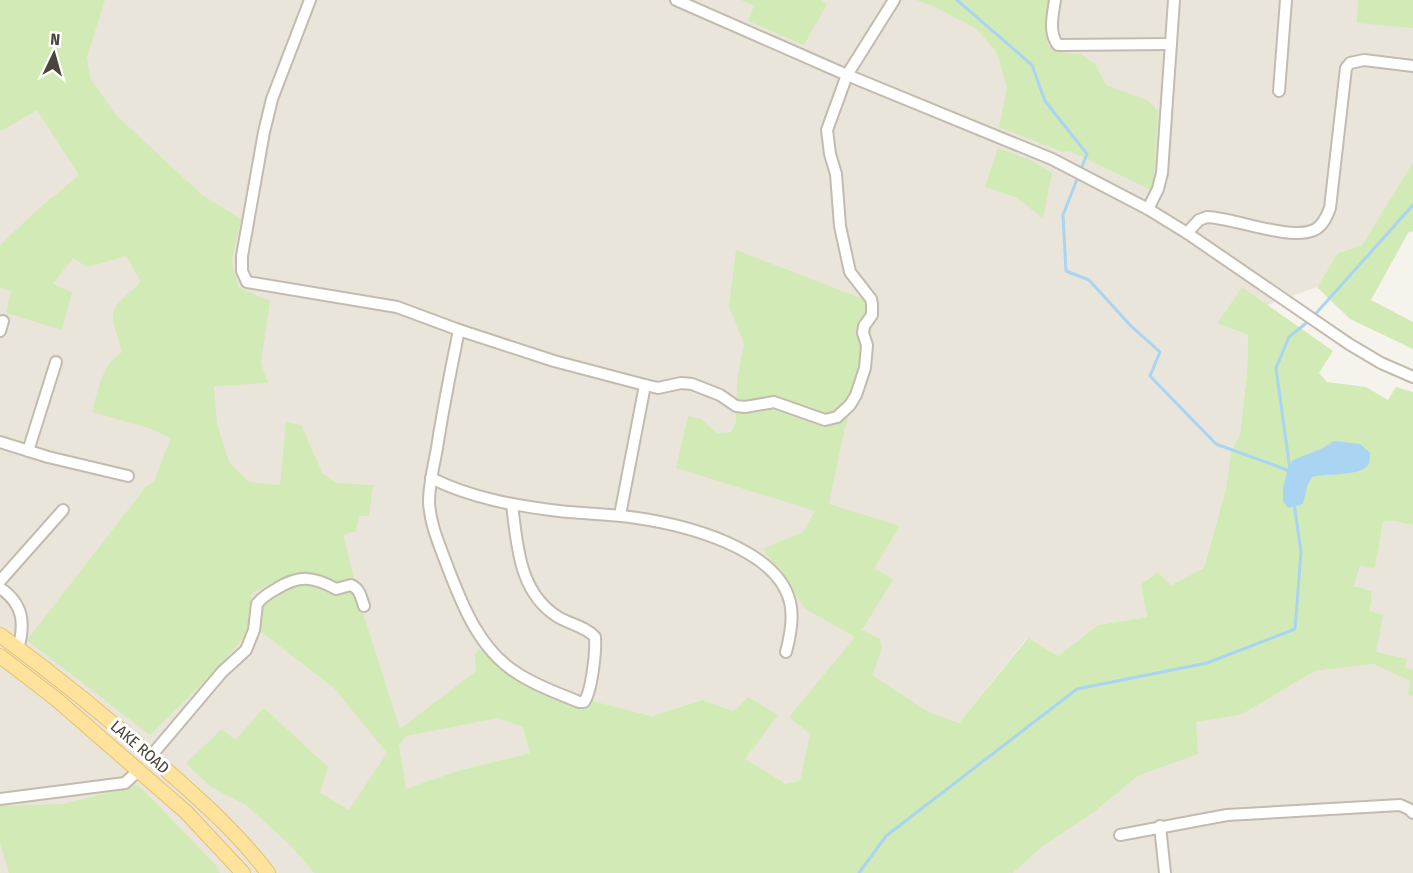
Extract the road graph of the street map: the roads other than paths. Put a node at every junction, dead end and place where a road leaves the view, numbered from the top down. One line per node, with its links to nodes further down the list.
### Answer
1 (310, 0): 13 (street)
2 (676, 0): 9 (street)
3 (894, 0): 9 (street)
4 (1055, 0): 7 (street)
5 (1174, 0): 7 (street)
6 (1286, 0): 10 (street)
7 (1171, 44): 11 (street)
8 (1413, 66): 12 (street)
9 (847, 75): 11 (street); 16 (street)
10 (1279, 91)
11 (1148, 209): 12 (street)
12 (1187, 233): 15 (street)
13 (459, 330): 16 (street); 20 (street)
14 (56, 362): 18 (street)
15 (1413, 376)
16 (645, 386): 23 (street)
17 (0, 442): 18 (street)
18 (28, 451): 19 (street)
19 (128, 476)
20 (431, 478): 21 (street); 21 (street)
21 (512, 504): 23 (street)
22 (63, 510): 24 (street)
23 (620, 515): 29 (street)
24 (0, 581)
25 (0, 588): 28 (street)
26 (364, 606): 31 (street)
27 (0, 635): 28 (main road, LAKE ROAD)
28 (18, 649): 31 (main road, LAKE ROAD)
29 (786, 652)
30 (0, 656): 32 (main road, LAKE ROAD)
31 (151, 756): 38 (main road, LAKE ROAD)
32 (138, 771): 33 (street); 37 (main road, LAKE ROAD)
33 (0, 799)
34 (1413, 813): 35 (street)
35 (1160, 826): 36 (street); 39 (street)
36 (1120, 835)
37 (243, 873)
38 (268, 873)
39 (1165, 873)

